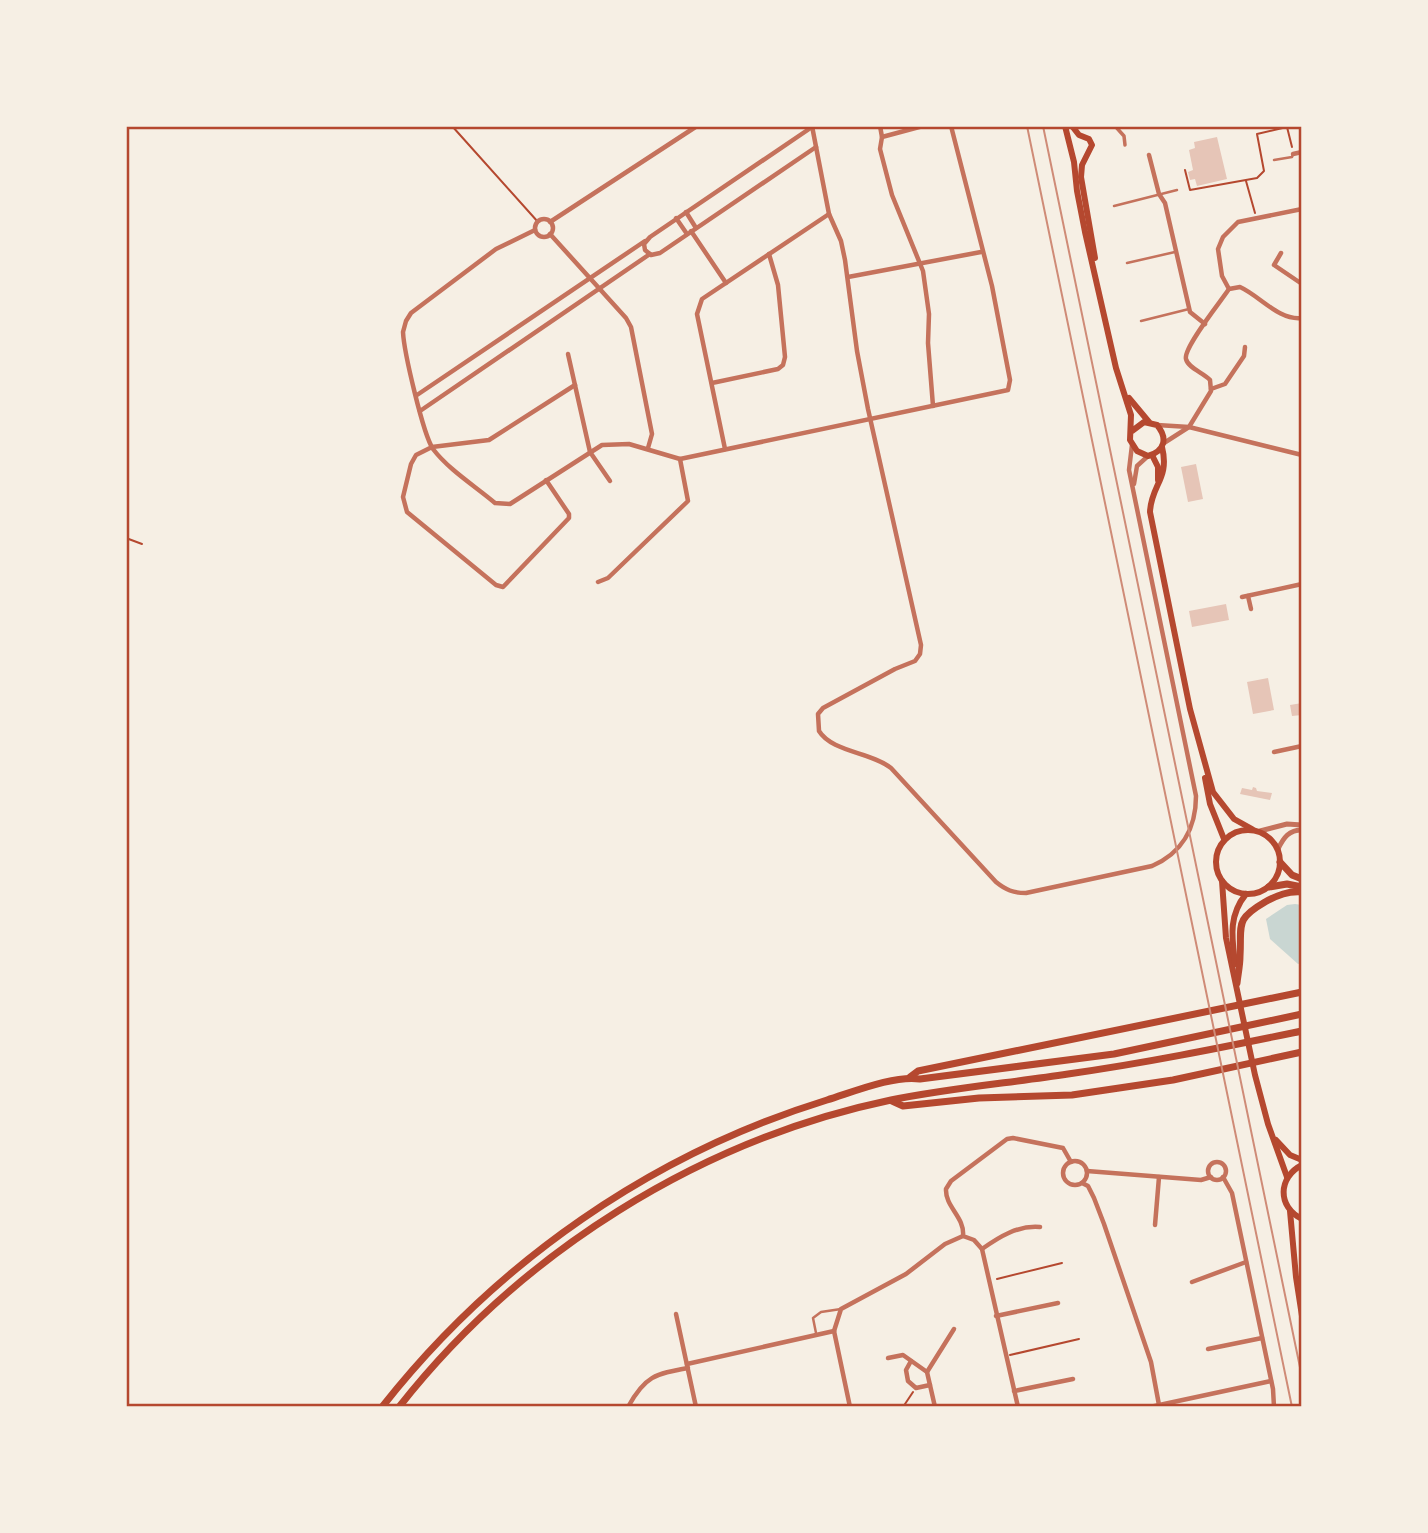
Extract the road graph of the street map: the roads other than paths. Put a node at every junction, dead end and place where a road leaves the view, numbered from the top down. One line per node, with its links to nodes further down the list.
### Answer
1 (697, 126): 27 (street)
2 (812, 126): 13 (street); 24 (street)
3 (880, 126): 10 (street)
4 (923, 126): 10 (street)
5 (951, 126): 32 (street)
6 (1065, 126): 11 (main road)
7 (1075, 126): 9 (main road)
8 (1115, 126): 12 (street)
9 (1079, 135): 11 (main road); 17 (main road)
10 (882, 137): 38 (street)
11 (1070, 142): 15 (main road)
12 (1125, 145)
13 (817, 147): 25 (street); 29 (street)
14 (1302, 152): 16 (street)
15 (1072, 153): 17 (main road); 45 (main road)
16 (1293, 154): 19 (lane)
17 (1087, 155): 45 (main road)
18 (1149, 155): 21 (street)
19 (1274, 160)
20 (1177, 190): 21 (lane)
21 (1159, 194): 22 (lane); 33 (street)
22 (1114, 206)
23 (1302, 209): 44 (street)
24 (686, 212): 26 (street); 29 (street)
25 (829, 214): 36 (street); 39 (street)
26 (676, 218): 29 (street); 31 (street)
27 (550, 222): 28 (street); 30 (street)
28 (536, 230): 30 (street); 56 (street)
29 (691, 231): 35 (street); 41 (street)
30 (550, 234): 40 (street)
31 (648, 240): 35 (street); 40 (street)
32 (981, 251): 38 (street); 57 (street)
33 (1176, 251): 37 (lane); 46 (street)
34 (1281, 253): 42 (street)
35 (650, 254): 43 (street)
36 (769, 254): 41 (street); 52 (street)
37 (1127, 263)
38 (920, 264): 39 (street); 57 (street)
39 (848, 277): 59 (street)
40 (591, 278): 43 (street); 56 (street)
41 (726, 283): 52 (street)
42 (1302, 283)
43 (600, 288): 58 (street); 67 (street)
44 (1228, 289): 47 (street); 49 (street)
45 (1099, 291): 55 (main road)
46 (1189, 309): 48 (lane); 49 (street)
47 (1302, 318)
48 (1141, 320)
49 (1205, 324): 54 (street)
50 (1245, 347): 54 (street)
51 (568, 354): 53 (street)
52 (712, 383): 68 (street)
53 (575, 385): 66 (street); 69 (street)
54 (1212, 389): 62 (street)
55 (1125, 394): 60 (main road); 63 (main road)
56 (417, 395): 58 (street)
57 (933, 406): 59 (street)
58 (420, 411): 66 (street)
59 (870, 418): 68 (street); 75 (street)
60 (1149, 422): 61 (main road); 63 (main road)
61 (1157, 425): 62 (street); 65 (main road)
62 (1189, 427): 65 (street); 70 (street)
63 (1132, 431): 64 (main road)
64 (1132, 445): 71 (main road); 75 (street)
65 (1163, 445): 71 (main road); 76 (main road)
66 (432, 447): 73 (street); 73 (street)
67 (648, 448): 69 (street); 72 (street)
68 (725, 449): 72 (street)
69 (590, 452): 73 (street); 74 (street)
70 (1302, 455)
71 (1150, 456): 75 (street); 76 (main road)
72 (680, 458): 77 (street)
73 (547, 480)
74 (610, 481)
75 (1134, 488)
76 (1157, 488): 85 (main road)
77 (598, 582)
78 (1302, 584): 79 (street)
79 (1248, 596): 80 (street); 81 (street)
80 (1241, 597)
81 (1251, 609)
82 (1283, 740): 84 (street)
83 (1302, 746): 84 (street)
84 (1285, 749): 86 (street)
85 (1201, 752): 88 (main road); 90 (main road)
86 (1274, 752)
87 (1302, 827): 89 (street); 91 (street)
88 (1252, 829): 89 (main road); 90 (main road)
89 (1260, 831): 91 (main road)
90 (1224, 839): 94 (main road)
91 (1278, 849): 92 (main road)
92 (1280, 862): 93 (highway); 95 (main road)
93 (1302, 879)
94 (1222, 881): 98 (main road); 99 (main road)
95 (1269, 887): 96 (highway); 98 (main road)
96 (1302, 887)
97 (1302, 892): 99 (highway)
98 (1246, 894): 99 (main road)
99 (1237, 984): 106 (main road)
100 (1302, 992): 104 (highway)
101 (1302, 1014): 104 (highway)
102 (1302, 1031): 105 (highway)
103 (1302, 1052): 105 (highway)
104 (910, 1077): 142 (highway)
105 (891, 1100): 143 (highway)
106 (1274, 1139): 108 (main road); 113 (main road)
107 (1071, 1162): 109 (street); 114 (street); 119 (street)
108 (1302, 1163): 113 (main road)
109 (1087, 1171): 110 (street); 114 (street)
110 (1159, 1177): 111 (street); 117 (street)
111 (1211, 1177): 112 (street); 112 (street)
112 (1223, 1177): 121 (street)
113 (1287, 1177): 115 (main road)
114 (1082, 1183): 141 (street)
115 (1290, 1211): 116 (main road); 127 (main road)
116 (1302, 1219)
117 (1156, 1225)
118 (1040, 1227): 120 (street)
119 (963, 1236): 120 (street); 124 (street)
120 (982, 1249): 126 (street)
121 (1246, 1262): 122 (street); 131 (street)
122 (1192, 1282)
123 (1059, 1303): 126 (street)
124 (841, 1309): 129 (street); 130 (lane)
125 (676, 1314): 135 (street)
126 (996, 1316): 140 (street)
127 (1302, 1316)
128 (954, 1329): 136 (street)
129 (834, 1331): 130 (street); 146 (street)
130 (817, 1336): 135 (street)
131 (1262, 1338): 132 (street); 138 (street)
132 (1208, 1349)
133 (888, 1358): 134 (street)
134 (911, 1361): 136 (street); 139 (street)
135 (688, 1366): 144 (street); 145 (street)
136 (927, 1372): 139 (street)
137 (1073, 1379): 140 (street)
138 (1271, 1381): 141 (street); 150 (street)
139 (930, 1385): 147 (street)
140 (1014, 1391): 148 (street)
141 (1159, 1405): 149 (street)
142 (382, 1407)
143 (399, 1407)
144 (628, 1407)
145 (696, 1407)
146 (850, 1407)
147 (935, 1407)
148 (1018, 1407)
149 (1150, 1407)
150 (1274, 1407)

